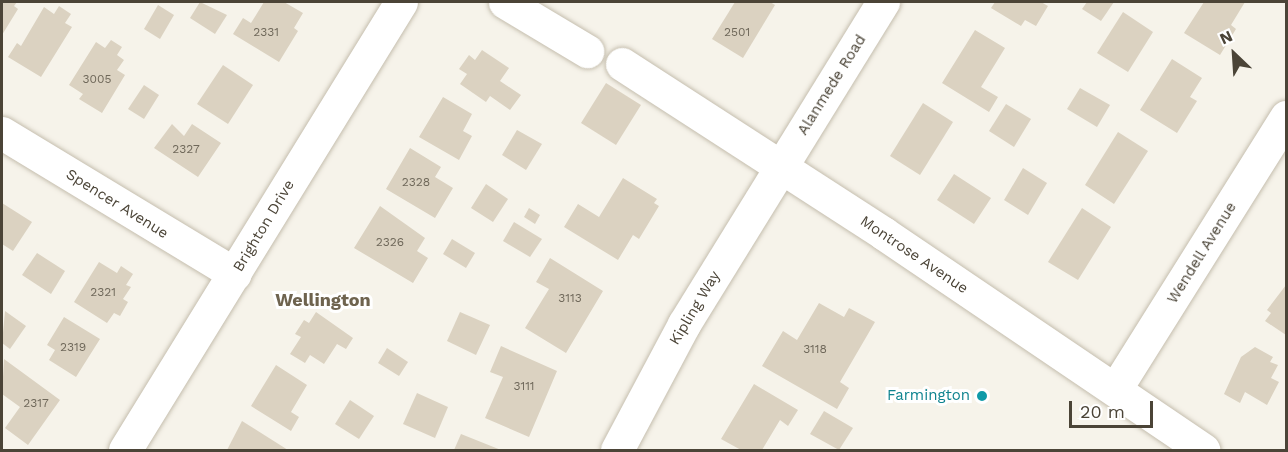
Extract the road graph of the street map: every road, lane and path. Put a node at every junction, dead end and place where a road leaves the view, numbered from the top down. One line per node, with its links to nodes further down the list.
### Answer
1 (401, 2): 9 (street, Brighton Drive)
2 (505, 2): 4 (street)
3 (883, 2): 8 (street, Alanmede Road)
4 (587, 51)
5 (622, 64): 8 (street, Montrose Avenue)
6 (1287, 117): 10 (street, Wendell Avenue)
7 (2, 132): 9 (street, Spencer Avenue)
8 (780, 169): 10 (street, Montrose Avenue); 12 (street, Kipling Way)
9 (235, 274): 11 (street, Brighton Drive)
10 (1116, 388): 13 (street, Montrose Avenue)
11 (125, 450)
12 (617, 450)
13 (1204, 450)

